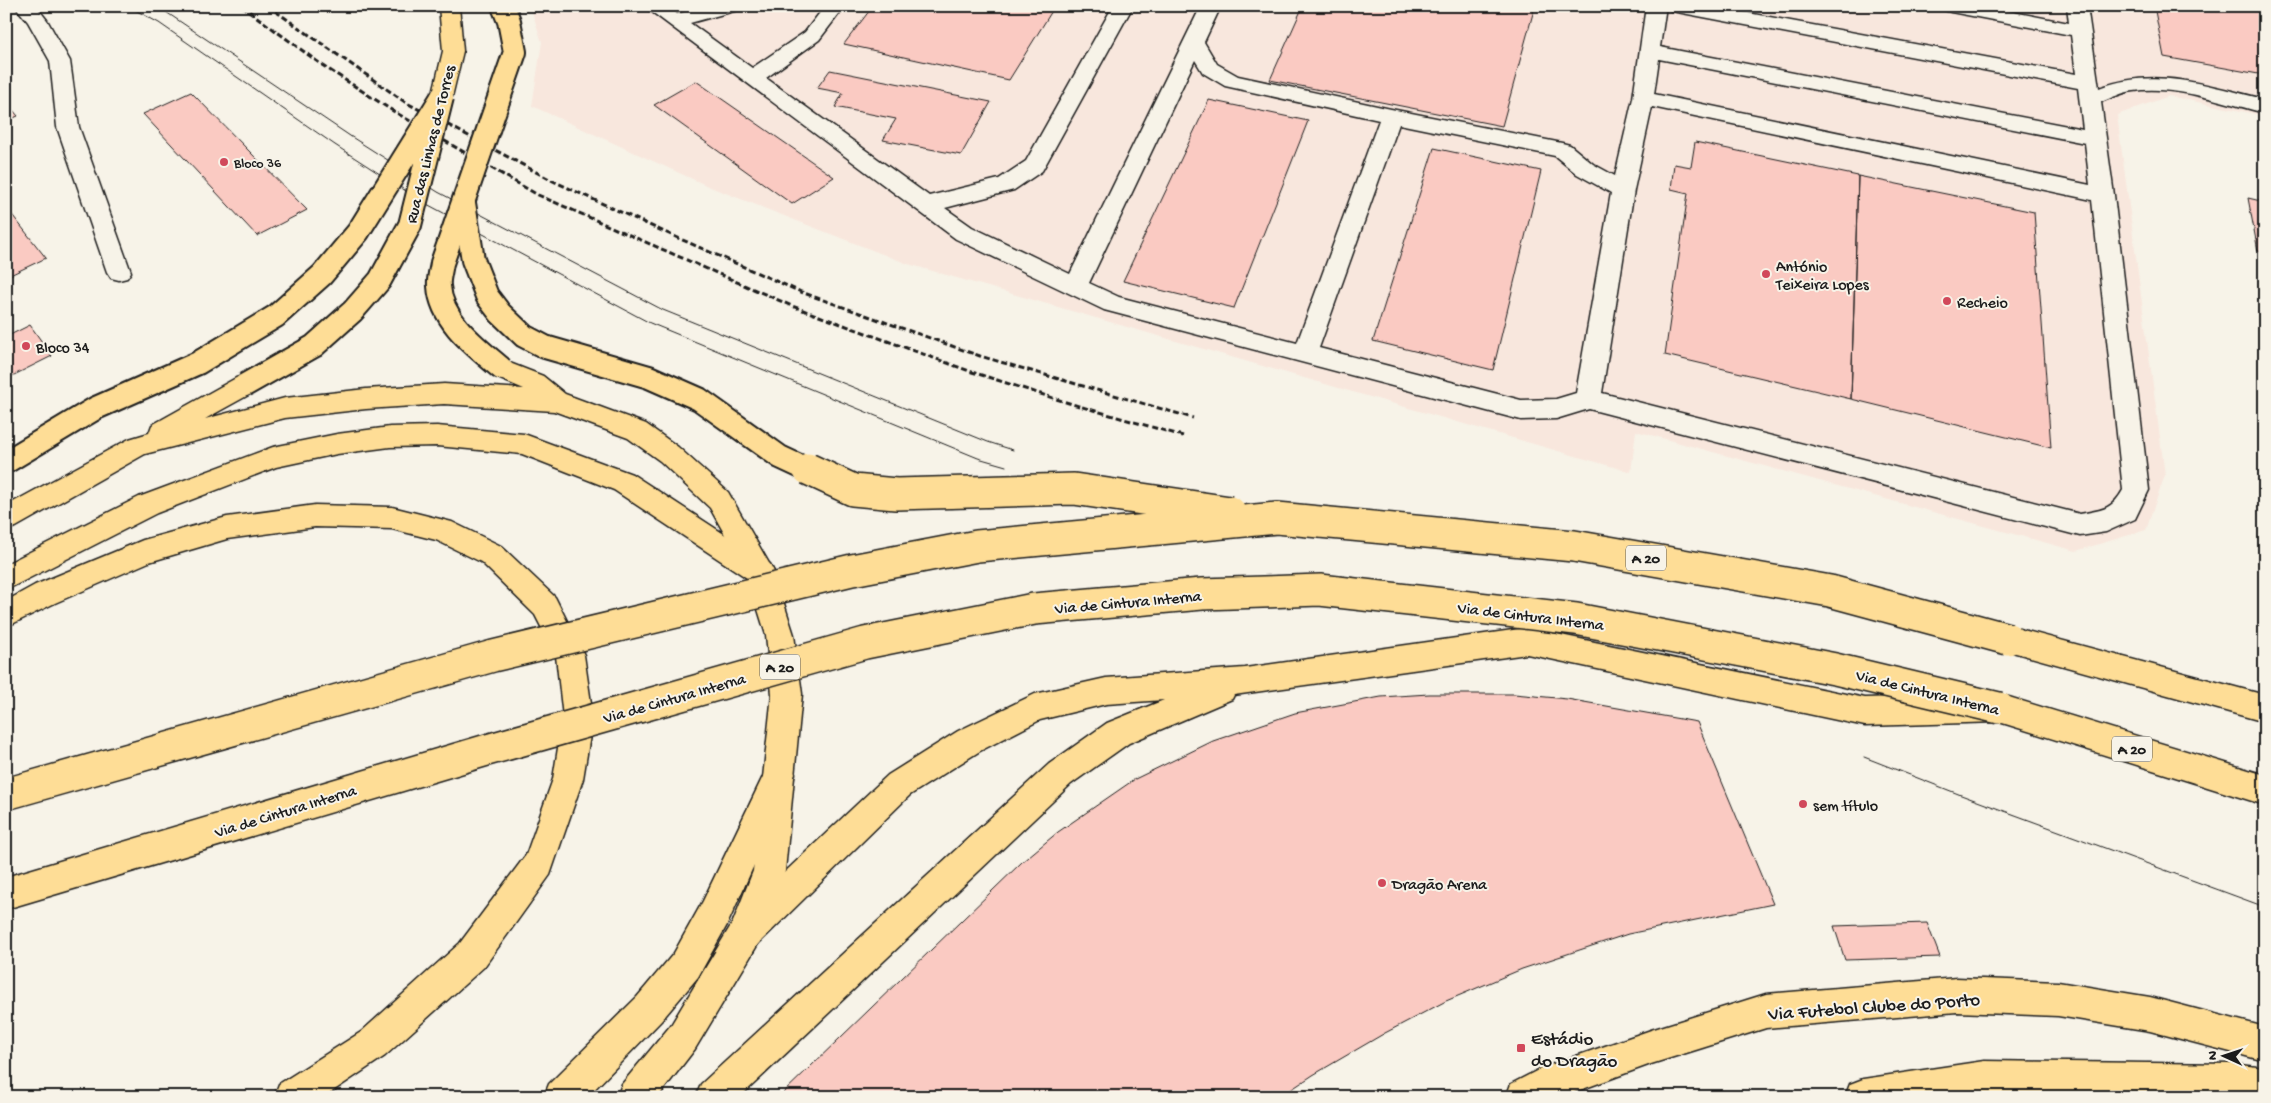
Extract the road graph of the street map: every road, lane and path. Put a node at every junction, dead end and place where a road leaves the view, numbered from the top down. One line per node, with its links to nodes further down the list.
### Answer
1 (25, 6): 28 (street)
2 (449, 6): 19 (main road, Rua das Linhas de Torres)
3 (503, 6): 26 (main road, bridge)
4 (654, 6): 13 (street)
5 (731, 6): 13 (street)
6 (835, 6): 17 (street)
7 (1123, 6): 27 (street)
8 (1211, 6): 15 (street)
9 (1656, 6): 16 (street)
10 (1677, 6): 18 (street)
11 (1951, 6): 14 (street)
12 (2077, 6): 14 (street)
13 (676, 20): 17 (street)
14 (2080, 31): 18 (street)
15 (1194, 41): 22 (street); 29 (street)
16 (1650, 51): 20 (street); 23 (street)
17 (753, 77): 27 (street)
18 (2088, 91): 21 (street); 23 (street)
19 (442, 98): 33 (main road, Rua das Linhas de Torres, bridge); 34 (main road, bridge)
20 (1643, 98): 24 (street); 25 (street)
21 (2265, 106)
22 (1392, 116): 24 (street); 30 (street)
23 (2094, 138): 25 (street)
24 (1623, 190): 31 (street)
25 (2103, 195): 31 (street)
26 (464, 203): 32 (main road, bridge); 36 (main road, bridge)
27 (926, 206): 29 (street)
28 (119, 272)
29 (1076, 286): 30 (street)
30 (1305, 353): 31 (street)
31 (1588, 399)
32 (556, 401): 33 (main road); 37 (main road)
33 (138, 446): 35 (main road)
34 (6, 462)
35 (6, 518)
36 (1277, 518): 42 (main road, A 20, bridge); 45 (main road, A 20, bridge)
37 (760, 572): 38 (main road); 43 (main road)
38 (6, 578)
39 (6, 615): 50 (main road)
40 (1245, 681): 41 (main road); 47 (main road); 53 (main road)
41 (1999, 708): 44 (main road, Via de Cintura Interna / A 20); 46 (main road, Via de Cintura Interna / A 20, bridge)
42 (2265, 709)
43 (780, 774): 47 (main road); 51 (main road)
44 (2265, 790)
45 (6, 794)
46 (6, 893)
47 (746, 932): 52 (main road)
48 (2265, 1044): 54 (main road, Via Futebol Clube do Porto)
49 (2265, 1086): 55 (main road)
50 (292, 1097)
51 (562, 1097)
52 (635, 1097)
53 (714, 1097)
54 (1524, 1097)
55 (1863, 1097)

